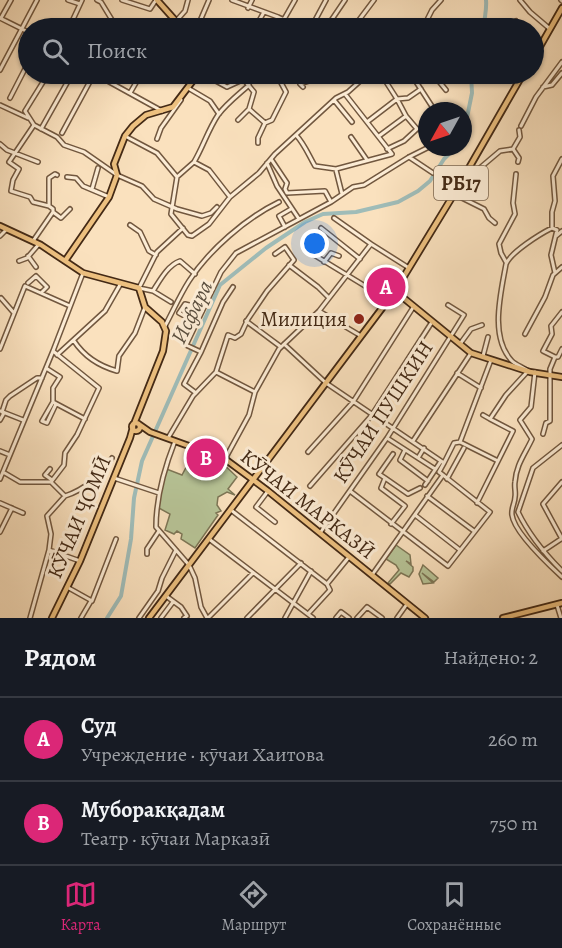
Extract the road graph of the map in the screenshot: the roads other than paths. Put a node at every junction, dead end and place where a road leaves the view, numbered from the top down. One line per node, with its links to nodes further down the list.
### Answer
1 (11, 0): 22 (street)
2 (37, 0): 23 (street)
3 (68, 0): 18 (street)
4 (97, 0): 25 (street)
5 (123, 0): 17 (street)
6 (157, 0): 17 (street); 26 (main road)
7 (188, 0): 27 (street)
8 (209, 0): 28 (street)
9 (232, 0): 19 (street)
10 (252, 0): 19 (street)
11 (295, 0): 31 (street)
12 (326, 0): 32 (street)
13 (345, 0): 33 (street)
14 (374, 0): 34 (street)
15 (441, 0): 35 (street)
16 (520, 0): 36 (street)
17 (128, 1)
18 (81, 2): 24 (street)
19 (248, 8): 21 (street)
20 (562, 8): 40 (main road)
21 (264, 12): 29 (street); 30 (street)
22 (1, 18): 37 (street); 39 (street)
23 (28, 18)
24 (74, 18)
25 (111, 18)
26 (172, 18)
27 (179, 18)
28 (201, 18)
29 (261, 18)
30 (279, 18)
31 (285, 18)
32 (316, 18)
33 (333, 18)
34 (360, 18)
35 (428, 18)
36 (537, 18)
37 (0, 24)
38 (544, 24): 40 (street)
39 (18, 27)
40 (550, 29): 42 (main road)
41 (18, 36): 44 (street)
42 (544, 38)
43 (562, 62): 62 (street)
44 (0, 70)
45 (562, 73): 62 (street)
46 (18, 82): 68 (street)
47 (42, 84): 78 (street)
48 (66, 84): 84 (street)
49 (89, 84): 85 (street)
50 (114, 84): 66 (street)
51 (135, 84): 66 (street)
52 (191, 84): 63 (main road)
53 (282, 84): 82 (street)
54 (300, 84): 61 (street)
55 (356, 84): 67 (street)
56 (387, 84): 70 (street)
57 (418, 84): 64 (street)
58 (441, 84): 65 (street)
59 (518, 84): 107 (main road, РБ17)
60 (249, 85): 74 (street); 76 (street)
61 (303, 87)
62 (543, 87): 94 (street)
63 (188, 88): 69 (main road); 76 (street)
64 (421, 89): 70 (street); 72 (street)
65 (446, 90)
66 (130, 93): 75 (street)
67 (345, 94): 71 (street); 81 (street)
68 (10, 98)
69 (182, 98): 75 (main road); 90 (street)
70 (397, 99): 77 (street); 81 (street)
71 (334, 100): 80 (street); 86 (street)
72 (429, 102)
73 (0, 105): 78 (street)
74 (249, 109): 79 (street); 82 (street)
75 (162, 111): 87 (main road)
76 (219, 114): 102 (street)
77 (406, 116): 88 (street); 93 (street)
78 (30, 118): 83 (street)
79 (238, 120)
80 (352, 122)
81 (367, 122): 88 (street)
82 (265, 123): 91 (street)
83 (34, 125): 84 (street); 96 (street)
84 (41, 129): 111 (street)
85 (62, 133)
86 (296, 135): 98 (street); 106 (street)
87 (125, 136): 111 (main road); 113 (street)
88 (379, 136): 93 (street)
89 (351, 137): 100 (street)
90 (157, 139)
91 (258, 143)
92 (0, 144): 96 (street)
93 (387, 149): 100 (street)
94 (513, 149): 103 (street); 107 (street)
95 (418, 152): 97 (street)
96 (15, 153): 101 (street); 121 (street)
97 (409, 157): 108 (street); 115 (street)
98 (271, 159): 104 (street); 120 (street)
99 (562, 159): 135 (street)
100 (367, 160): 106 (street)
101 (38, 162)
102 (194, 162): 113 (street); 118 (street)
103 (518, 162)
104 (267, 163): 118 (street); 125 (street)
105 (98, 168): 114 (street)
106 (336, 170): 115 (street)
107 (468, 170): 116 (main road, РБ17)
108 (433, 173)
109 (516, 174): 152 (street)
110 (57, 175): 121 (street)
111 (117, 175): 117 (main road); 122 (street)
112 (67, 177): 114 (street)
113 (177, 177): 122 (street)
114 (92, 189): 117 (street)
115 (342, 194): 120 (street)
116 (454, 194): 129 (street); 156 (main road, РБ17)
117 (109, 196): 150 (main road)
118 (230, 197): 133 (street)
119 (279, 202): 159 (street)
120 (330, 202): 127 (street)
121 (49, 206): 126 (street)
122 (172, 207): 123 (street); 133 (street)
123 (217, 207)
124 (70, 209): 126 (street)
125 (291, 209): 127 (street); 132 (street)
126 (53, 212): 140 (street)
127 (299, 219): 132 (street)
128 (334, 219): 142 (street)
129 (495, 223)
130 (130, 225): 145 (street)
131 (0, 226): 136 (main road)
132 (285, 227): 172 (street)
133 (183, 228): 145 (street)
134 (321, 228): 148 (street)
135 (552, 228): 139 (street); 152 (street)
136 (7, 229): 138 (street); 140 (main road)
137 (562, 231): 139 (street)
138 (0, 236)
139 (555, 237): 158 (street)
140 (33, 241): 141 (main road)
141 (39, 244): 146 (street); 150 (main road)
142 (371, 244): 148 (street); 156 (street)
143 (306, 250): 151 (street)
144 (275, 254): 153 (street)
145 (156, 255): 164 (street)
146 (28, 256): 149 (street); 154 (street)
147 (339, 256): 151 (street)
148 (360, 259): 160 (street)
149 (19, 261)
150 (65, 261): 157 (main road)
151 (324, 262): 160 (street)
152 (506, 264): 202 (street)
153 (289, 265): 169 (street); 181 (street)
154 (36, 267)
155 (562, 267): 158 (street)
156 (409, 268): 166 (main road, РБ17)
157 (83, 273): 161 (main road); 174 (street)
158 (555, 273): 185 (street)
159 (195, 274): 165 (street); 184 (street)
160 (347, 276): 169 (street); 170 (street)
161 (121, 282): 164 (main road); 189 (street)
162 (28, 283): 167 (street)
163 (234, 287): 195 (street)
164 (139, 288): 165 (street); 176 (main road)
165 (153, 291): 171 (street)
166 (395, 291): 170 (main road, РБ17); 175 (main road)
167 (41, 293): 174 (street); 179 (street)
168 (1, 298): 179 (street)
169 (329, 298): 177 (street)
170 (388, 300): 186 (main road, РБ17)
171 (171, 302)
172 (206, 303): 180 (street); 195 (street)
173 (448, 305): 187 (street, КӮЧАИ ПУШКИН)
174 (70, 306): 194 (street)
175 (414, 306): 182 (main road); 213 (street)
176 (145, 307): 184 (main road); 189 (street)
177 (319, 311): 186 (street); 191 (street)
178 (562, 312): 199 (street)
179 (14, 313): 192 (street)
180 (188, 318)
181 (246, 321): 191 (street); 203 (street)
182 (432, 322): 187 (main road); 216 (street)
183 (482, 325): 190 (street)
184 (165, 327): 222 (main road)
185 (525, 334)
186 (361, 336): 209 (main road, РБ17)
187 (450, 336): 190 (main road); 223 (street, КӮЧАИ ПУШКИН)
188 (488, 337): 198 (street)
189 (74, 341): 197 (street)
190 (460, 344): 196 (main road)
191 (282, 345): 209 (street); 211 (street)
192 (0, 346)
193 (562, 349): 199 (street)
194 (53, 351): 197 (street); 201 (street)
195 (200, 351): 212 (street)
196 (471, 353): 198 (main road); 205 (street)
197 (57, 355): 218 (street)
198 (482, 357): 200 (main road)
199 (555, 357): 206 (street)
200 (491, 360): 202 (main road); 210 (street)
201 (46, 368): 208 (street); 214 (street)
202 (528, 371): 204 (main road); 219 (street)
203 (216, 372): 211 (street); 212 (street)
204 (535, 372): 206 (main road); 292 (street)
205 (457, 373): 210 (street); 228 (street)
206 (549, 375): 207 (main road); 224 (street)
207 (562, 377)
208 (42, 378): 215 (street); 221 (street)
209 (326, 383): 213 (street); 251 (main road, РБ17)
210 (481, 388): 229 (street)
211 (255, 392): 240 (street)
212 (197, 394): 225 (street)
213 (353, 402): 216 (street); 235 (street)
214 (55, 403): 214 (street); 218 (street)
215 (2, 412): 220 (street); 221 (street)
216 (372, 415): 223 (street); 256 (street)
217 (483, 415): 219 (street)
218 (85, 419): 252 (street)
219 (489, 419): 241 (street)
220 (0, 420)
221 (23, 420): 237 (street)
222 (137, 427): 225 (main road, КӮЧАИ МАРКАЗӢ); 248 (main road, КӮЧАИ ҶОМӢ)
223 (393, 427): 226 (street, КӮЧАИ ПУШКИН); 228 (street)
224 (543, 434)
225 (168, 438): 227 (main road, КӮЧАИ МАРКАЗӢ)
226 (387, 438): 233 (street); 259 (street, КӮЧАИ ПУШКИН)
227 (175, 441): 240 (main road, КӮЧАИ МАРКАЗӢ); 260 (street)
228 (413, 441): 231 (street)
229 (460, 442): 241 (street); 242 (street)
230 (562, 446): 282 (street)
231 (423, 448): 239 (street); 242 (street)
232 (464, 448): 250 (street)
233 (406, 450): 239 (street); 253 (street)
234 (0, 451): 237 (street)
235 (308, 453)
236 (393, 454): 249 (street)
237 (10, 455): 245 (street)
238 (112, 458): 261 (street)
239 (418, 458): 244 (street)
240 (225, 459): 251 (main road, КӮЧАИ МАРКАЗӢ)
241 (498, 461): 264 (street)
242 (442, 462): 244 (street); 246 (street)
243 (50, 469): 252 (street)
244 (435, 469): 253 (street)
245 (3, 472): 247 (street); 252 (street)
246 (443, 475): 250 (street); 262 (street)
247 (0, 478)
248 (114, 478): 260 (street); 285 (main road, КӮЧАИ ҶОМӢ)
249 (385, 478): 257 (street); 270 (street)
250 (447, 479): 264 (street)
251 (253, 480): 258 (main road, КӮЧАИ МАРКАЗӢ); 266 (main road, РБ17)
252 (52, 481): 261 (street)
253 (428, 481): 255 (street)
254 (562, 482): 278 (street)
255 (425, 485)
256 (310, 486)
257 (420, 488)
258 (268, 491): 269 (street); 274 (main road, КӮЧАИ МАРКАЗӢ)
259 (350, 491): 270 (street); 274 (street, КӮЧАИ ПУШКИН)
260 (159, 493): 271 (street)
261 (65, 496): 279 (street)
262 (427, 496): 268 (street); 272 (street)
263 (0, 503): 265 (street)
264 (477, 503): 272 (street)
265 (12, 508): 267 (street); 273 (street)
266 (231, 510): 277 (main road, РБ17); 286 (street)
267 (23, 513)
268 (415, 515): 275 (street); 281 (street)
269 (275, 522)
270 (391, 524): 275 (street)
271 (159, 531): 280 (street); 283 (street)
272 (474, 531): 281 (street)
273 (0, 532)
274 (320, 533): 284 (main road, КӮЧАИ МАРКАЗӢ)
275 (403, 533): 281 (street); 291 (street)
276 (116, 539): 298 (street)
277 (209, 539): 287 (main road, РБ17); 290 (street)
278 (562, 539): 282 (street)
279 (48, 550): 285 (street); 308 (street)
280 (176, 550): 287 (street); 296 (street)
281 (460, 550)
282 (543, 551): 289 (street)
283 (147, 554)
284 (349, 557): 291 (main road, КӮЧАИ МАРКАЗӢ); 293 (street)
285 (80, 561): 294 (main road, КӮЧАИ ҶОМӢ)
286 (301, 563): 288 (street); 295 (street)
287 (189, 565): 297 (main road, РБ17); 314 (street)
288 (311, 571): 293 (street); 300 (street)
289 (562, 571)
290 (254, 572): 295 (street); 314 (street)
291 (372, 575): 302 (main road, КӮЧАИ МАРКАЗӢ)
292 (562, 577)
293 (327, 584): 306 (street)
294 (67, 587): 298 (street); 309 (main road, КӮЧАИ ҶОМӢ)
295 (275, 589): 300 (street); 315 (street)
296 (157, 594): 297 (street); 311 (street)
297 (164, 598): 299 (street); 303 (main road, РБ17)
298 (91, 601): 310 (street)
299 (173, 602): 305 (street); 313 (street)
300 (294, 603): 306 (street); 316 (street)
301 (560, 603): 304 (main road); 325 (street)
302 (407, 604): 321 (street); 322 (main road, КӮЧАИ МАРКАЗӢ)
303 (156, 608): 305 (street); 312 (main road, РБ17)
304 (534, 610): 307 (main road); 324 (street)
305 (162, 616)
306 (311, 617)
307 (512, 617): 323 (main road)
308 (30, 618)
309 (52, 618)
310 (81, 618)
311 (139, 618)
312 (150, 618)
313 (184, 618)
314 (207, 618)
315 (247, 618)
316 (285, 618)
317 (336, 618): 318 (street)
318 (349, 618)
319 (357, 618): 320 (street)
320 (382, 618)
321 (396, 618)
322 (425, 618)
323 (502, 618)
324 (536, 618)
325 (561, 618)

